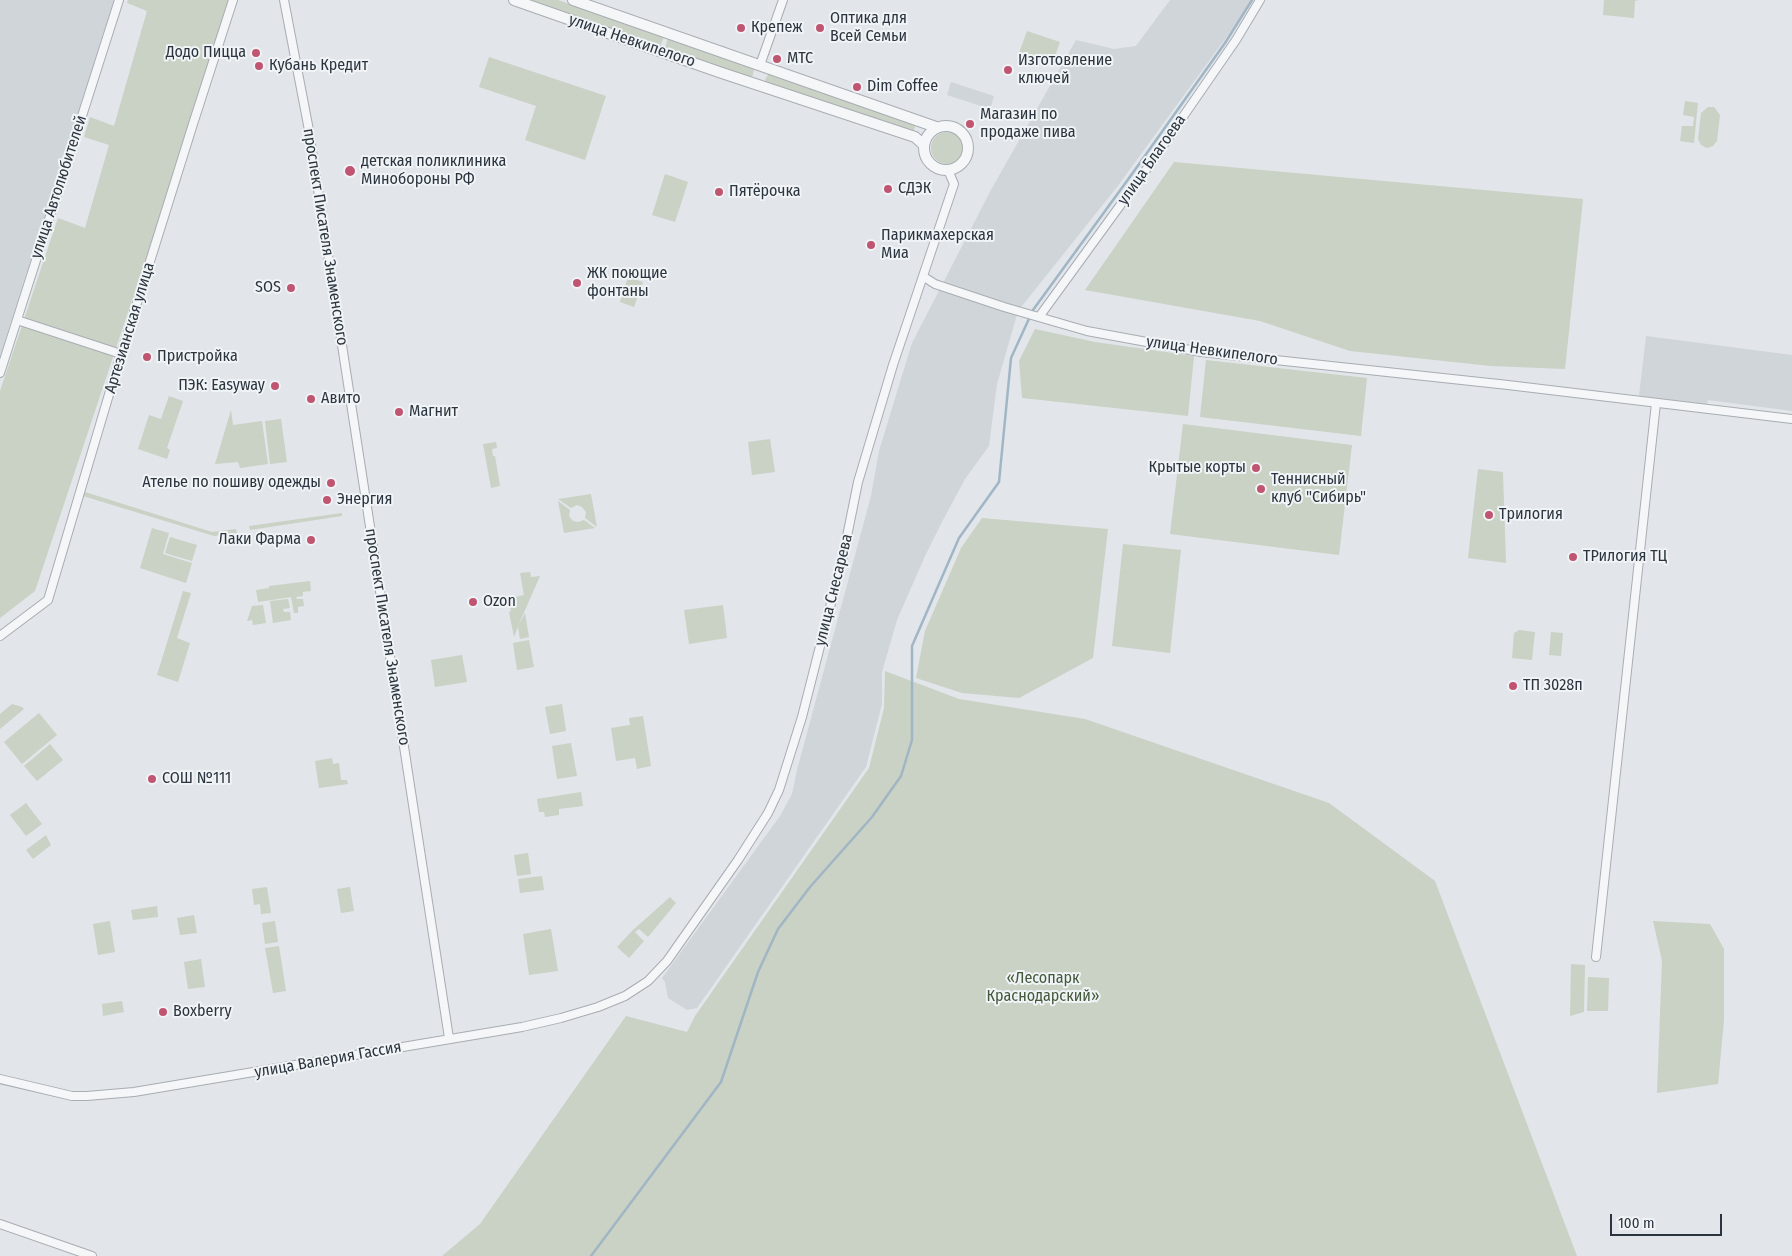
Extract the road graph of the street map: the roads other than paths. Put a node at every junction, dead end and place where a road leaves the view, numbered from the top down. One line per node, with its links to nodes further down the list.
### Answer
1 (119, 0): 16 (street, улица Автолюбителей)
2 (233, 0): 17 (street, Артезианская улица)
3 (284, 0): 24 (street, проспект Писателя Знаменского)
4 (514, 0): 9 (street, улица Невкипелого)
5 (572, 0): 8 (street, улица Невкипелого)
6 (783, 0): 8 (street)
7 (1260, 0): 15 (street, улица Благоева)
8 (761, 65): 9 (street); 10 (street); 11 (street, улица Невкипелого)
9 (750, 82): 10 (street, улица Невкипелого)
10 (762, 86): 12 (street, улица Невкипелого)
11 (936, 128): 12 (street); 13 (street)
12 (924, 145): 13 (street)
13 (948, 170): 14 (street, улица Снесарева)
14 (924, 277): 15 (street, улица Невкипелого); 23 (street, улица Снесарева)
15 (1036, 317): 19 (street, улица Невкипелого)
16 (17, 320): 17 (street); 18 (street, улица Автолюбителей)
17 (121, 354): 21 (street, Артезианская улица)
18 (0, 373)
19 (1656, 403): 20 (street, улица Невкипелого); 22 (street)
20 (1792, 419)
21 (0, 636)
22 (1596, 957)
23 (648, 981): 24 (street, улица Валерия Гассия)
24 (449, 1038): 25 (street, улица Валерия Гассия)
25 (0, 1079)
26 (0, 1224): 27 (street)
27 (92, 1256)

